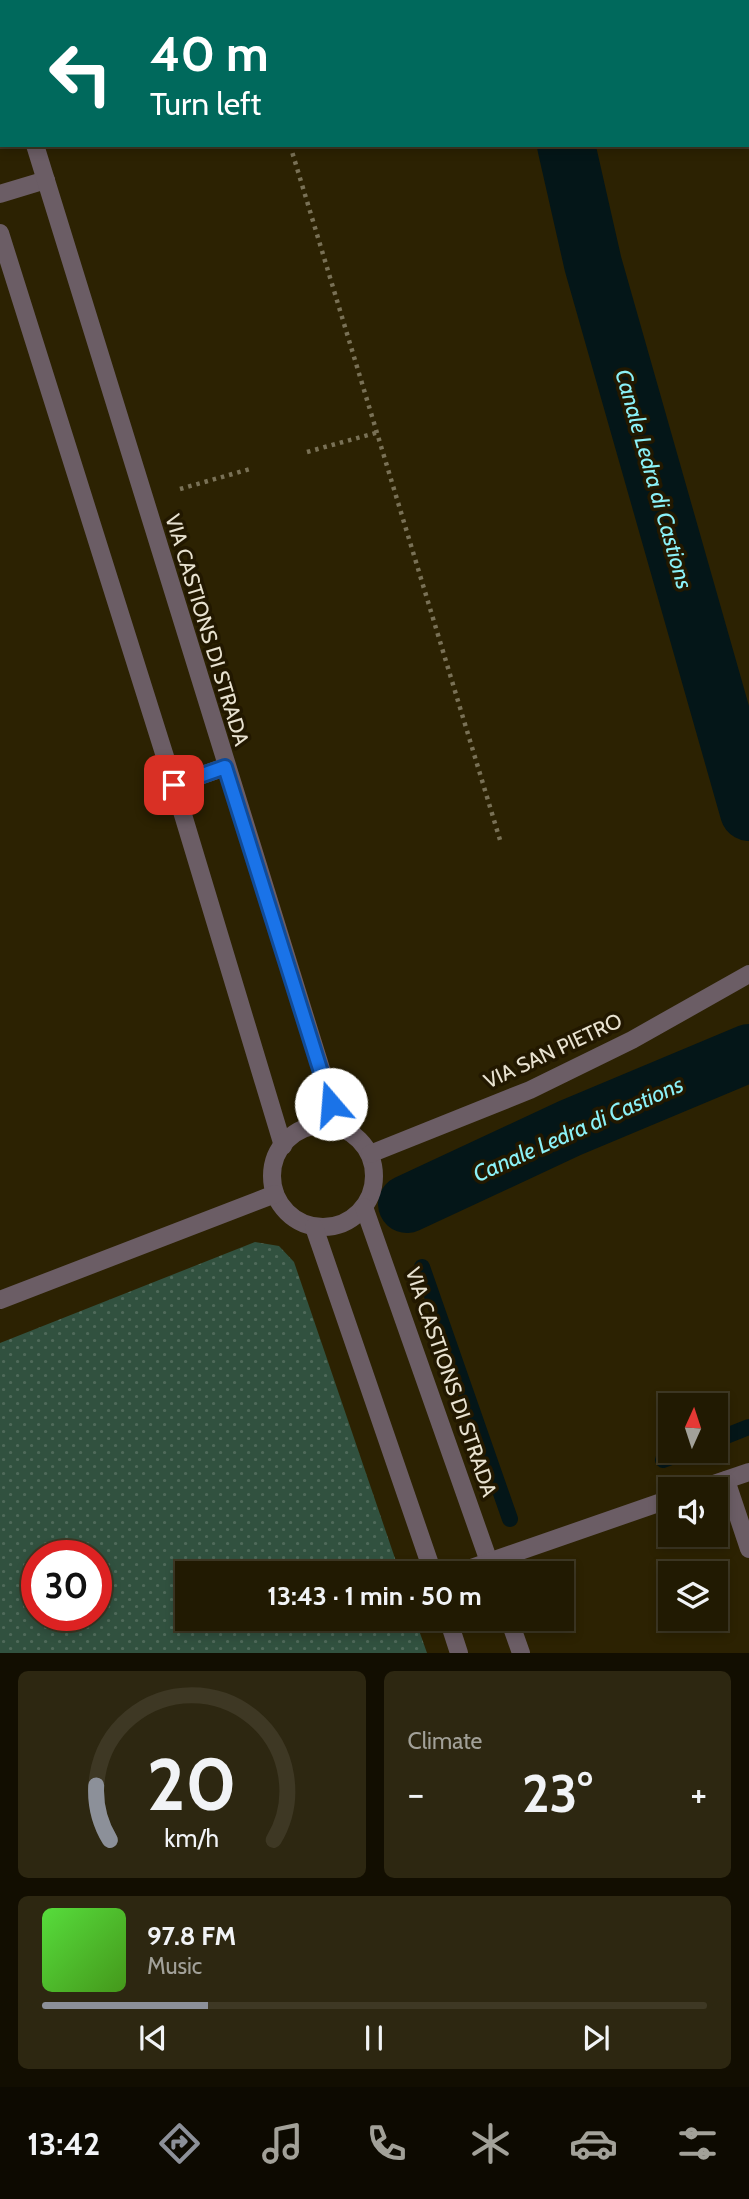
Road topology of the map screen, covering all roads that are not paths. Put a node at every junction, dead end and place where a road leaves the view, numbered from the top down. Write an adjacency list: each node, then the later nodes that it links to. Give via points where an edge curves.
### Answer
1 (36, 147): 2 (street, VIA CASTIONS DI STRADA)
2 (46, 180): 3 (street); 5 (street, VIA CASTIONS DI STRADA)
3 (0, 194)
4 (0, 233): 6 (street)
5 (225, 767): 6 (street); 8 (street, VIA CASTIONS DI STRADA)
6 (174, 785): 9 (street)
7 (749, 974): 10 (street, VIA SAN PIETRO, via 632,1040 530,1090)
8 (339, 1127): 9 (street, via 308,1128); 10 (street, via 357,1138)
9 (282, 1146): 11 (street, via 272,1169)
10 (369, 1154): 12 (street, via 374,1181)
11 (275, 1194): 13 (street, via 290,1215); 14 (street)
12 (364, 1207): 13 (street, via 342,1224); 21 (street, VIA CASTIONS DI STRADA)
13 (314, 1227): 20 (street)
14 (0, 1300)
15 (749, 1472): 16 (street)
16 (728, 1479)
17 (728, 1486): 19 (street)
18 (658, 1504): 22 (street)
19 (749, 1549)
20 (429, 1561)
21 (489, 1561)
22 (507, 1561)
23 (452, 1631): 25 (street)
24 (513, 1631): 26 (street)
25 (460, 1653)
26 (521, 1653)

